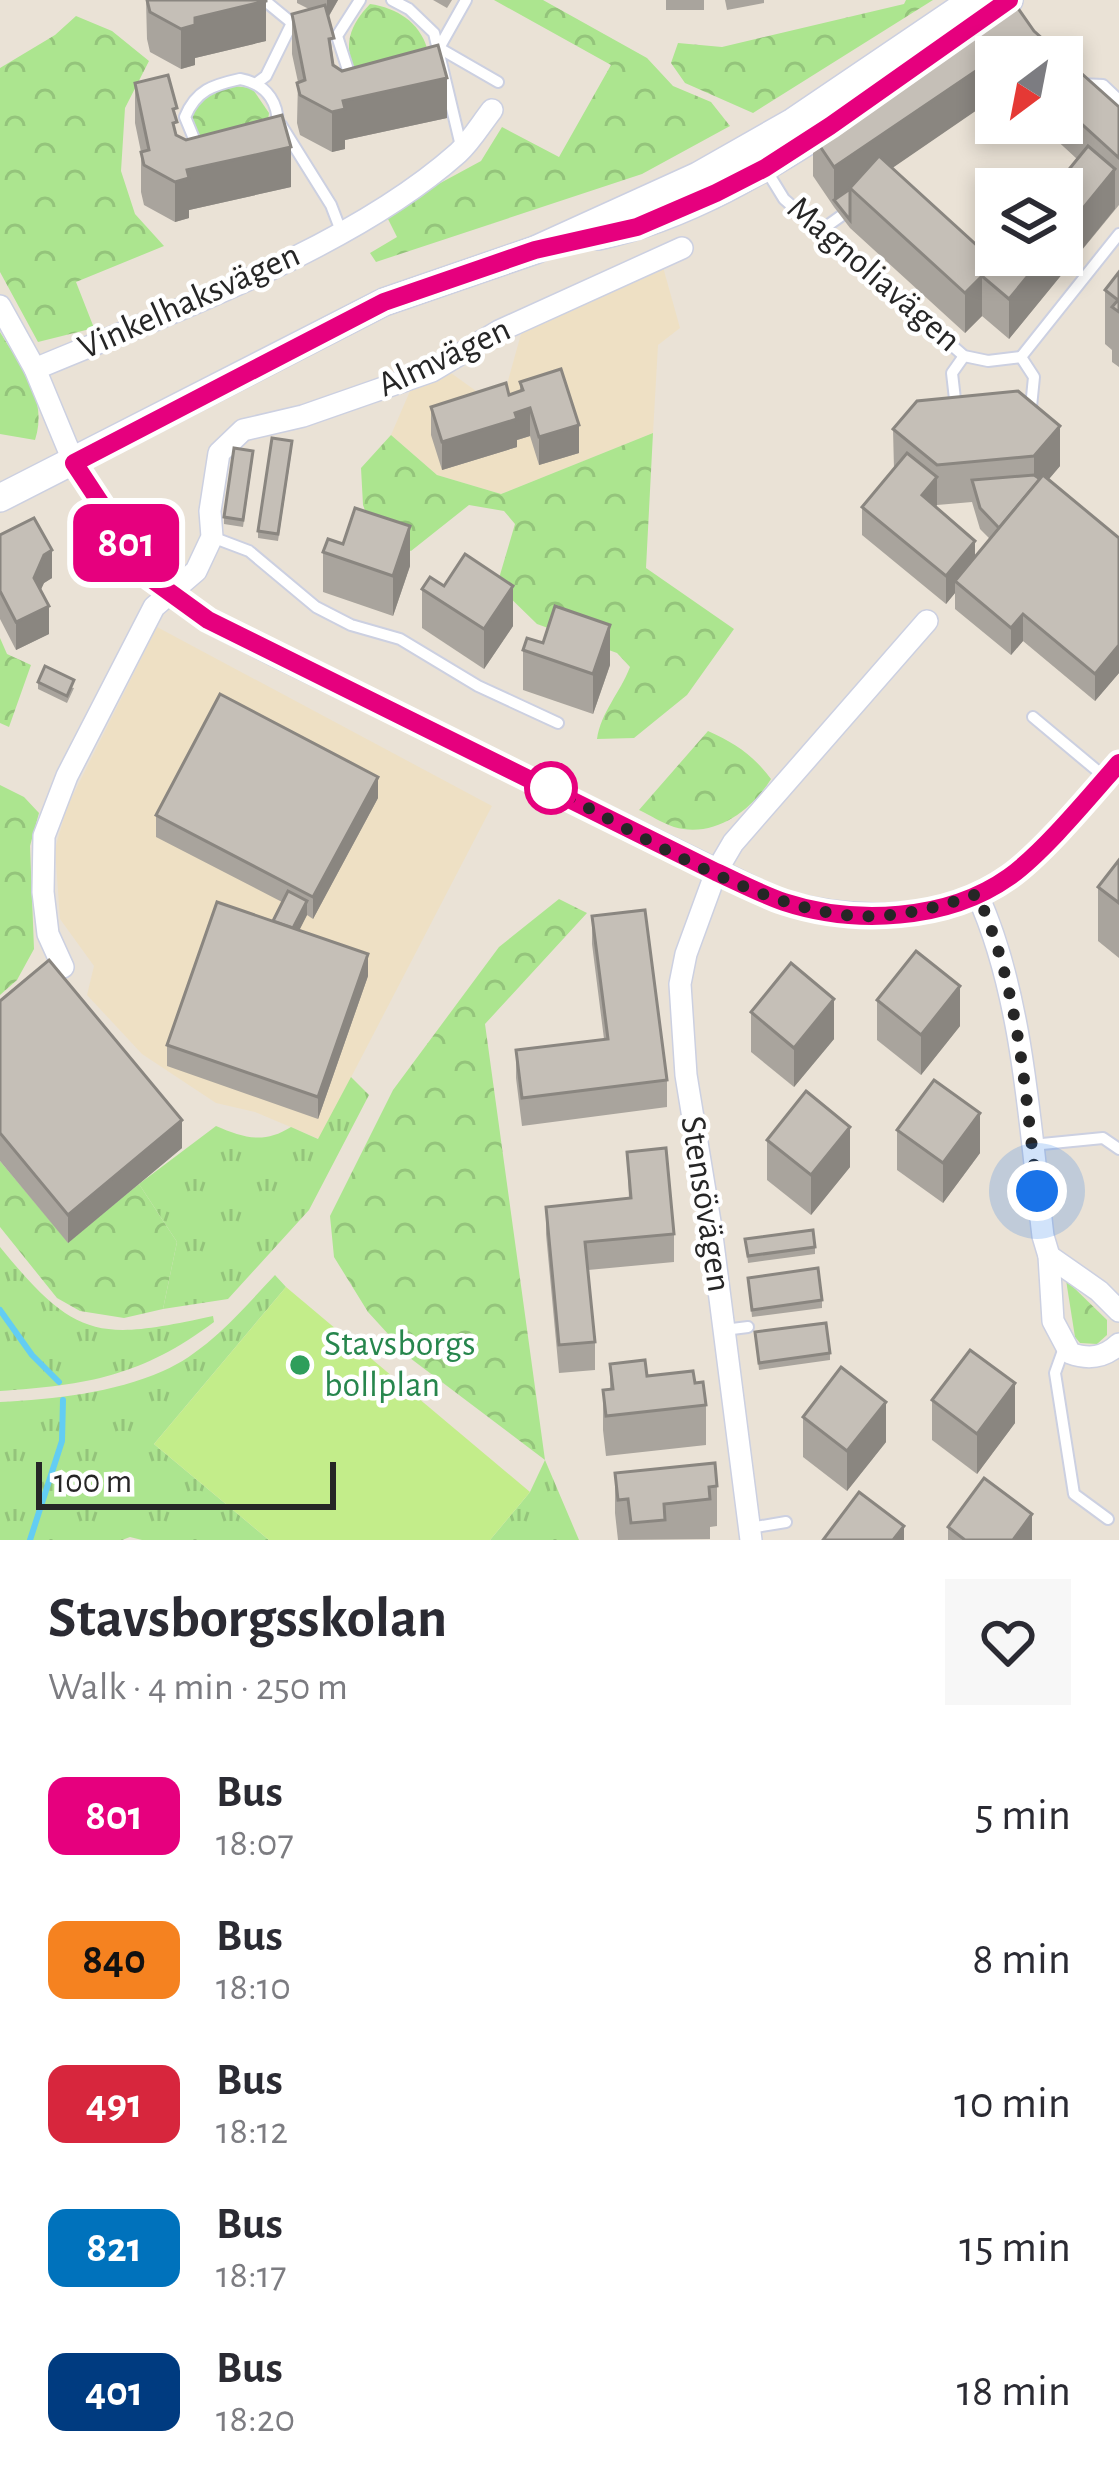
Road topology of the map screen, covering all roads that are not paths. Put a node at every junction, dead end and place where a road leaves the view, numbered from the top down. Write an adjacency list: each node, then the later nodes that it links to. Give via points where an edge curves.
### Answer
1 (264, 0): 7 (lane)
2 (360, 0): 8 (lane)
3 (392, 0): 9 (lane, via 422,20)
4 (466, 0): 9 (lane)
5 (973, 0): 21 (main road)
6 (1009, 0): 21 (main road)
7 (292, 23): 8 (lane); 11 (lane)
8 (337, 36): 14 (lane, via 349,73)
9 (440, 48): 10 (lane); 12 (lane); 20 (lane)
10 (428, 66)
11 (258, 82): 19 (lane, Vinkelhaksvägen); 19 (lane, via 211,86 192,100 184,117 190,135 213,158 238,157 278,133)
12 (498, 82)
13 (1083, 84): 17 (lane, via 1103,85)
14 (375, 86)
15 (1083, 89): 16 (lane)
16 (1092, 97)
17 (1119, 100)
18 (498, 102): 20 (street, Vinkelhaksvägen)
19 (279, 122): 23 (lane, Vinkelhaksvägen)
20 (460, 143): 23 (street, Vinkelhaksvägen, via 386,207)
21 (757, 158): 24 (lane, Magnoliavägen, via 784,199); 33 (main road, via 384,302)
22 (841, 216): 24 (lane)
23 (341, 231): 30 (street, Vinkelhaksvägen)
24 (820, 231): 28 (lane, Magnoliavägen)
25 (1119, 234): 29 (lane)
26 (682, 248): 35 (street, Almvägen, via 499,331 432,371 243,430 218,453)
27 (0, 306): 30 (street)
28 (964, 356): 29 (lane, Magnoliavägen); 31 (lane, via 952,374 954,406)
29 (1021, 357): 32 (lane, via 1034,377 1031,406)
30 (35, 369): 33 (street)
31 (971, 418)
32 (1017, 418)
33 (74, 463): 34 (main road); 36 (street)
34 (0, 498)
35 (212, 538): 36 (street, via 196,571); 39 (lane, via 249,551 316,607 400,639)
36 (167, 592): 41 (street, via 280,658); 43 (street, via 94,720 44,836 48,934)
37 (927, 621): 41 (street, Stensövägen)
38 (1033, 717): 40 (lane)
39 (557, 723)
40 (1113, 770): 42 (street, via 1010,876)
41 (716, 872): 42 (street, via 783,902 862,917 940,908); 49 (street, Stensövägen, via 680,984)
42 (977, 894): 44 (street, via 1021,1057)
43 (63, 967)
44 (1032, 1145): 45 (lane, via 1103,1138); 46 (street)
45 (1119, 1149)
46 (1049, 1256): 47 (street); 50 (street, via 1053,1321)
47 (1119, 1311)
48 (748, 1327): 49 (lane)
49 (724, 1330): 54 (street, Stensövägen)
50 (1065, 1344): 51 (street, via 1087,1359); 52 (lane, via 1055,1373 1074,1494)
51 (1119, 1344)
52 (1108, 1519)
53 (785, 1522): 54 (lane)
54 (750, 1534)

